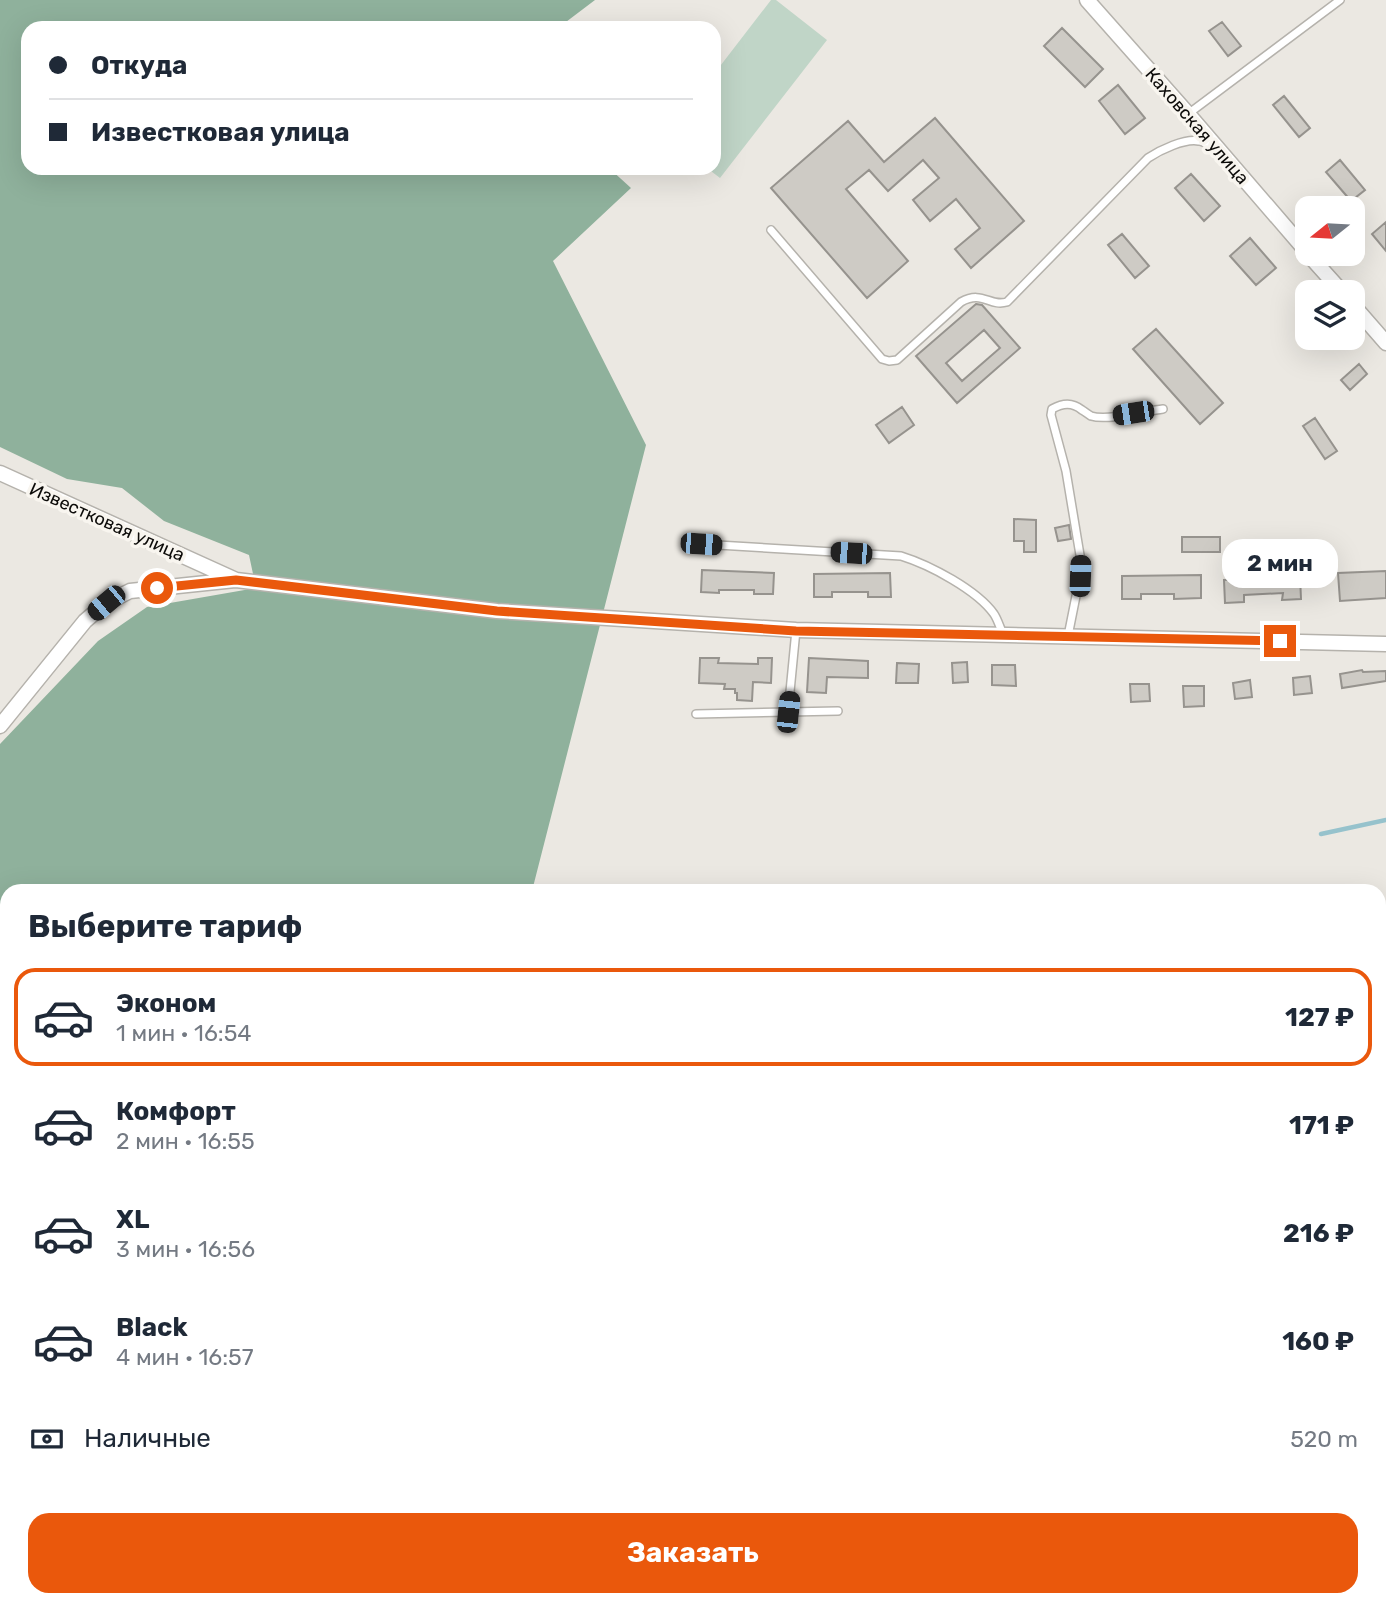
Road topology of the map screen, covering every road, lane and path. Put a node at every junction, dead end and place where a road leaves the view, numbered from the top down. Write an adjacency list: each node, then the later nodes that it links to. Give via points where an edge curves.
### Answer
1 (1087, 0): 3 (street, Каховская улица)
2 (1340, 0): 3 (lane)
3 (1188, 114): 4 (street, Каховская улица)
4 (1217, 149): 5 (lane, via 1198,140 1148,158 1007,302 978,297 961,302 897,360 882,359); 6 (street, Каховская улица)
5 (771, 230)
6 (1295, 238)
7 (1319, 266): 8 (street, Каховская улица)
8 (1332, 280)
9 (1365, 319): 10 (street)
10 (1386, 343)
11 (1163, 409): 17 (lane, via 1109,417 1090,416 1069,404 1052,409 1081,561)
12 (0, 473): 14 (street, Известковая улица)
13 (701, 544): 16 (lane, via 908,558 977,596)
14 (236, 580): 15 (street, Известковая улица, via 497,611); 22 (street, via 130,591 106,603 85,621)
15 (796, 631): 16 (street, Известковая улица); 20 (lane)
16 (1004, 635): 17 (street, Известковая улица)
17 (1068, 636): 18 (street, Известковая улица)
18 (1386, 644)
19 (838, 711): 20 (lane)
20 (788, 712): 21 (lane)
21 (696, 714)
22 (0, 726)

